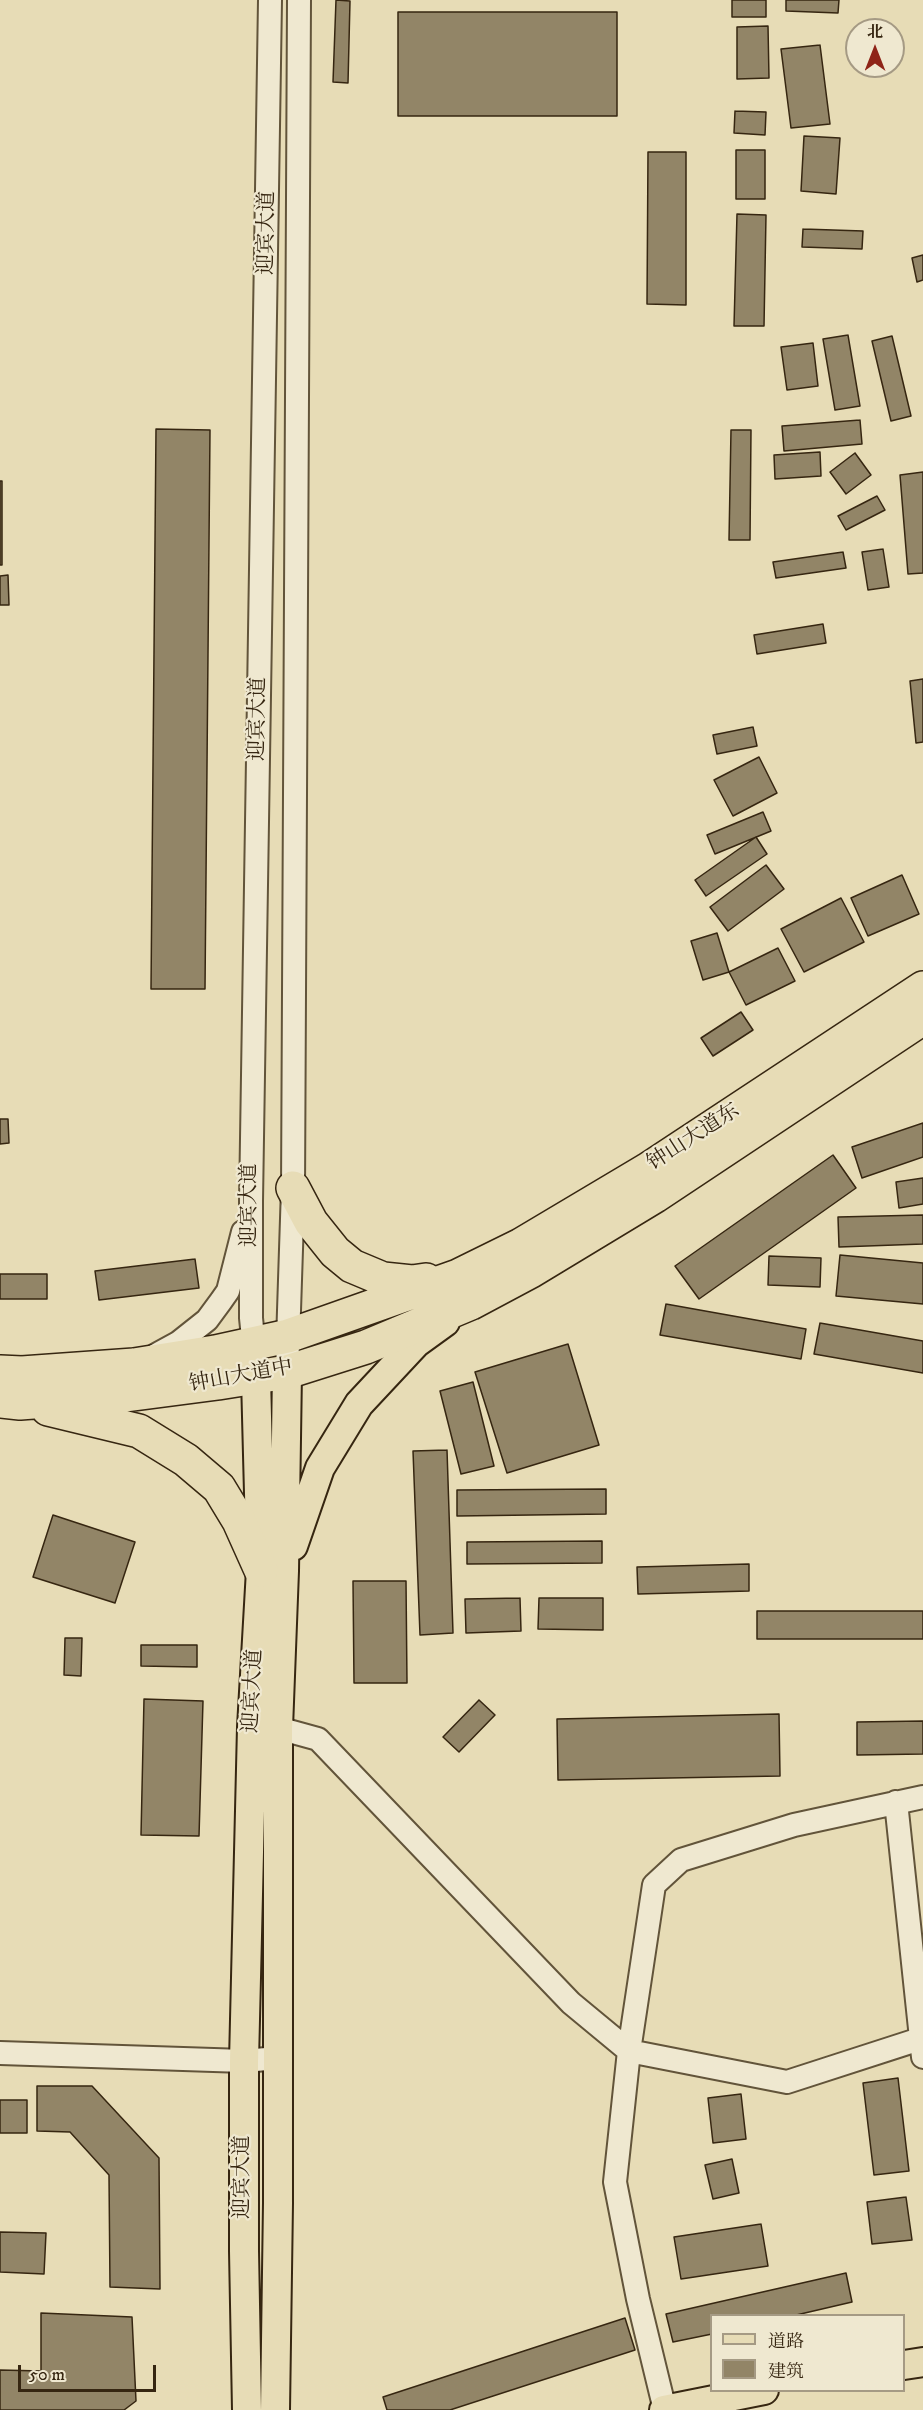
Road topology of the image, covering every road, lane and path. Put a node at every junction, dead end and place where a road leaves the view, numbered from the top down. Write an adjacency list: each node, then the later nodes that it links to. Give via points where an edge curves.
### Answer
1 (270, 0): 6 (street, 迎宾大道)
2 (299, 0): 5 (street, 迎宾大道)
3 (923, 988): 7 (highway, 钟山大道东, via 647,1170 520,1245)
4 (923, 1018): 7 (highway, 钟山大道东, via 655,1196 531,1271)
5 (293, 1188): 7 (highway, via 312,1222 335,1252 352,1266 383,1279); 8 (street, 迎宾大道)
6 (251, 1201): 9 (street, 迎宾大道); 10 (street, via 228,1291 221,1301 207,1320 178,1343)
7 (464, 1290): 8 (highway, 钟山大道中); 12 (highway, 钟山大道中, via 366,1347); 14 (main road, via 359,1404 320,1468)
8 (288, 1336): 9 (highway, 钟山大道中); 12 (street, 迎宾大道)
9 (253, 1342): 10 (highway, 钟山大道中); 12 (street, 迎宾大道)
10 (134, 1365): 11 (highway, 钟山大道中)
11 (0, 1372)
12 (272, 1375): 13 (highway, 钟山大道中, via 126,1395); 14 (main road, 迎宾大道)
13 (10, 1402): 14 (highway, via 139,1431 186,1460 219,1488)
14 (272, 1570): 15 (main road, 迎宾大道)
15 (265, 1728): 19 (street, via 318,1739 571,2003); 21 (main road, 迎宾大道); 22 (main road, 迎宾大道)
16 (923, 1797): 17 (street)
17 (896, 1802): 18 (street); 19 (street, via 794,1825 681,1860 654,1885)
18 (922, 2045): 19 (street, via 787,2082)
19 (628, 2051): 28 (street, via 615,2182)
20 (0, 2052): 22 (street)
21 (278, 2058): 22 (street); 27 (main road, 迎宾大道)
22 (244, 2061): 26 (main road, 迎宾大道)
23 (923, 2361): 24 (main road)
24 (905, 2365)
25 (759, 2392): 28 (main road)
26 (247, 2410)
27 (275, 2410)
28 (665, 2410)

